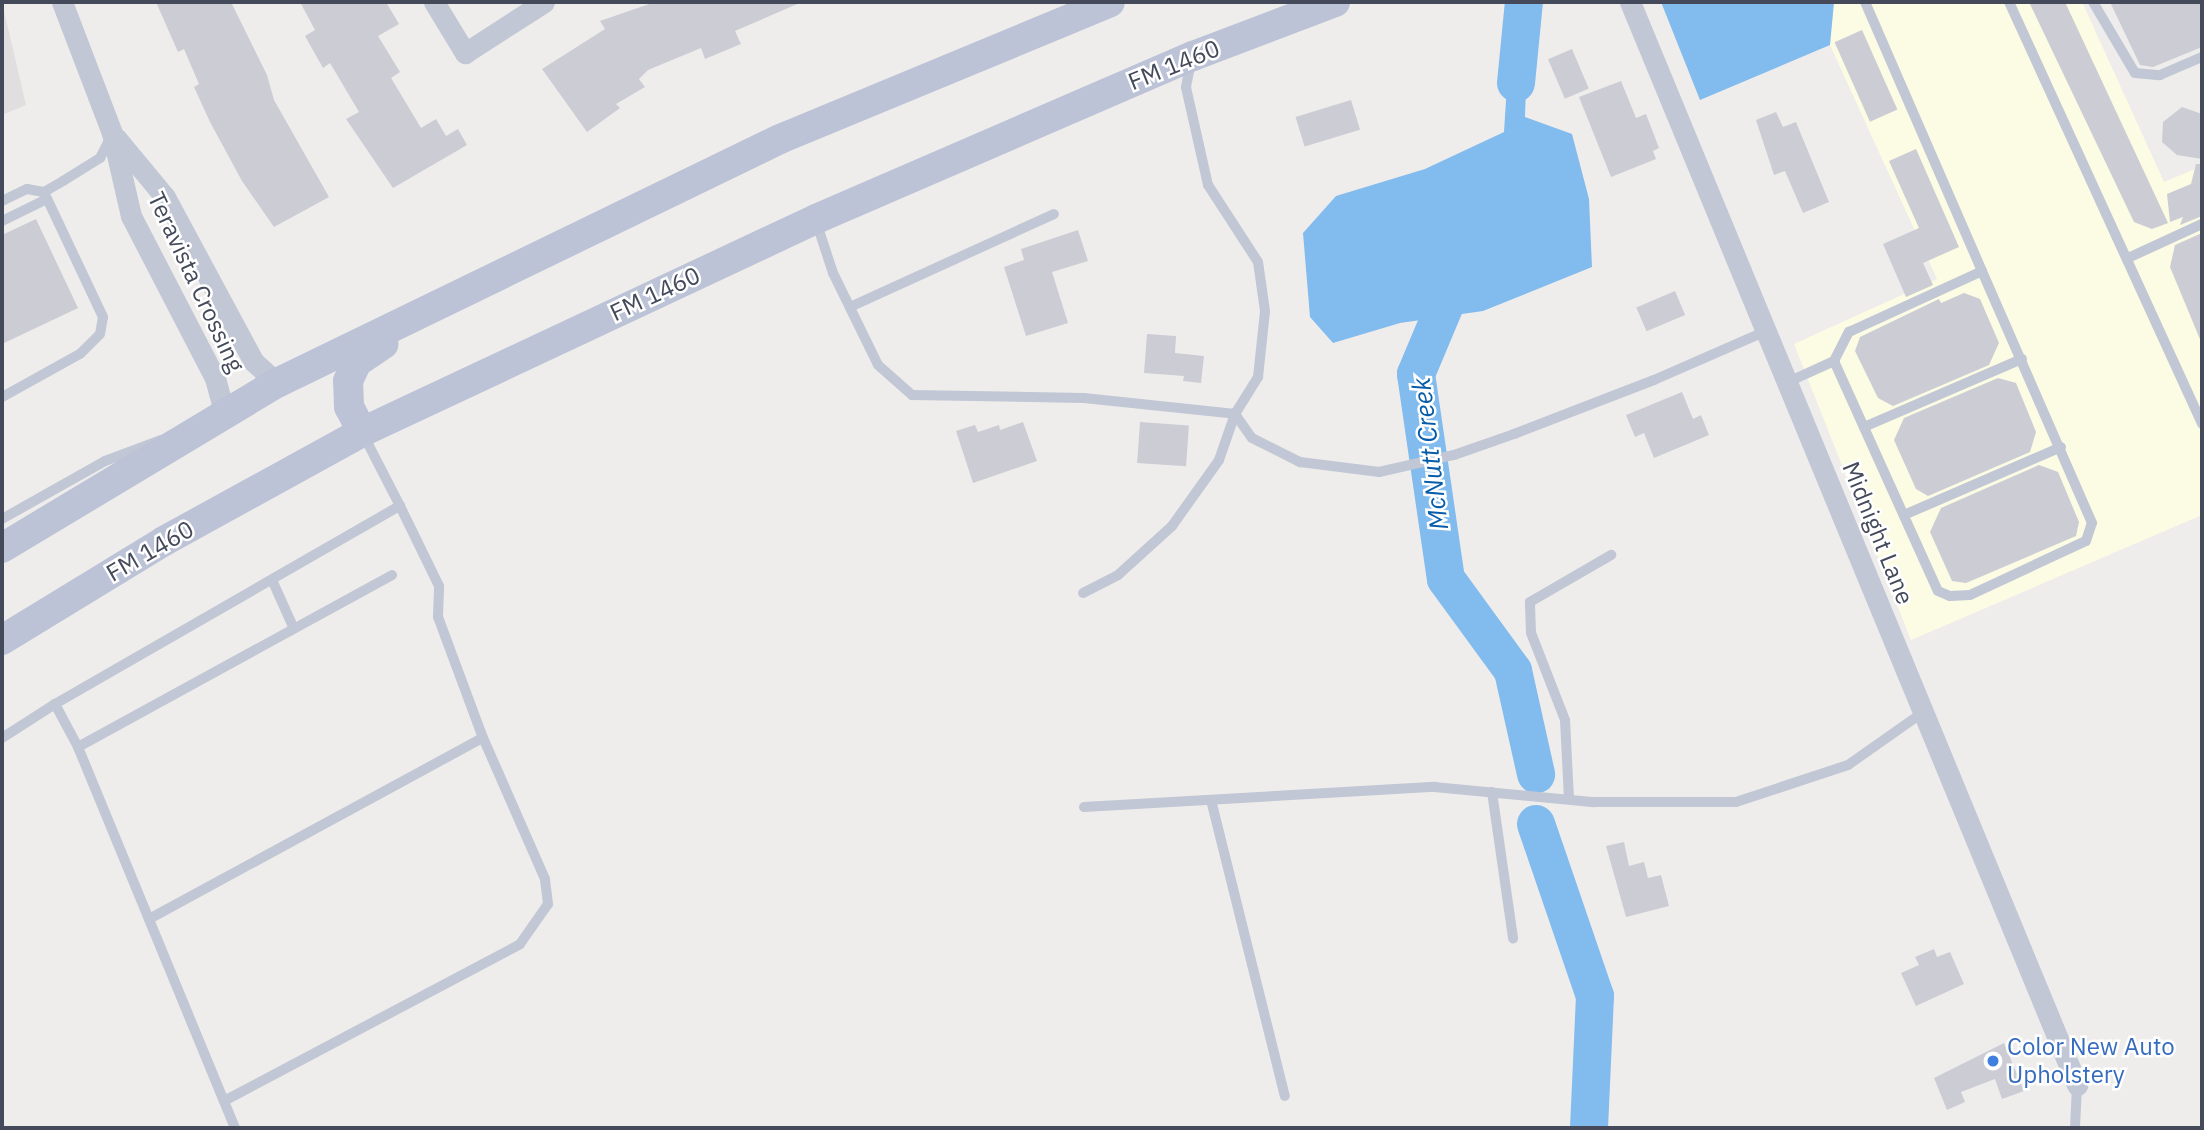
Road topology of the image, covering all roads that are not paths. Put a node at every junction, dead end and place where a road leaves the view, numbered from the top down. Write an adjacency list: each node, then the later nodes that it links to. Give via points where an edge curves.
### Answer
1 (62, 2): 12 (street, Teravista Crossing)
2 (435, 2): 3 (street, via 465,53)
3 (544, 2)
4 (1110, 2): 21 (main road, via 780,139)
5 (1335, 2): 10 (main road, FM 1460 / FM 1460)
6 (1630, 2): 23 (street, Midnight Lane)
7 (1865, 2): 20 (lane)
8 (2009, 2): 19 (lane)
9 (2093, 2): 11 (lane, via 2135,73 2160,75)
10 (1193, 56): 16 (main road, FM 1460 / FM 1460); 30 (lane, via 1186,87 1208,185 1258,262 1265,311 1258,377)
11 (2202, 57)
12 (112, 133): 13 (lane, via 100,158); 26 (street, Teravista Crossing, via 165,197 254,362); 29 (street, Teravista Crossing, via 131,216 215,379)
13 (46, 195): 14 (lane, via 27,189); 17 (lane); 28 (lane, via 103,317 100,334 86,350)
14 (2, 201)
15 (1054, 214): 22 (lane)
16 (816, 219): 22 (lane, via 833,273); 33 (main road, FM 1460 / FM 1460)
17 (2, 221)
18 (2202, 224): 19 (lane)
19 (2128, 258): 31 (lane)
20 (1982, 271): 24 (lane); 25 (lane, via 1849,332)
21 (448, 300): 26 (main road); 33 (main road, via 357,362 348,381 349,407)
22 (850, 307): 30 (lane, via 878,365 912,395 1084,398)
23 (1766, 331): 27 (street, Midnight Lane); 30 (lane, via 1654,380 1454,455 1379,472 1300,462 1252,438)
24 (2022, 359): 32 (lane); 35 (lane)
25 (1834, 361): 27 (lane); 32 (lane)
26 (276, 383): 29 (main road)
27 (1788, 383): 47 (street, Midnight Lane)
28 (2, 397)
29 (225, 412): 34 (main road)
30 (1235, 414): 43 (lane, via 1219,460 1172,526 1118,575)
31 (2202, 424)
32 (1864, 427): 37 (lane)
33 (362, 432): 36 (lane); 45 (main road, FM 1460 / FM 1460, via 164,541)
34 (191, 433): 38 (lane, via 105,461); 39 (main road)
35 (2061, 447): 37 (lane); 37 (lane, via 2092,523 2086,541 1969,595 1938,591)
36 (400, 506): 42 (lane); 49 (lane, via 439,586 438,617)
37 (1904, 515)
38 (2, 519)
39 (2, 548)
40 (1611, 555): 52 (lane, via 1530,601 1531,633 1565,719)
41 (392, 575): 44 (lane)
42 (273, 582): 44 (lane); 46 (lane)
43 (1083, 593)
44 (294, 629): 50 (lane)
45 (2, 640)
46 (55, 704): 48 (lane); 50 (lane)
47 (1922, 713): 52 (lane, via 1848,765 1736,802); 57 (street, Midnight Lane)
48 (2, 738)
49 (483, 738): 55 (lane); 59 (lane, via 545,878 548,904 540,920 520,944)
50 (78, 747): 55 (lane)
51 (1492, 792): 52 (lane); 53 (lane, via 1434,788); 56 (lane)
52 (1569, 799)
53 (1211, 800): 54 (lane); 58 (lane)
54 (1084, 807)
55 (149, 919): 59 (lane)
56 (1513, 938)
57 (2077, 1085): 61 (lane)
58 (1285, 1096)
59 (224, 1101): 60 (lane)
60 (235, 1128)
61 (2075, 1128)

